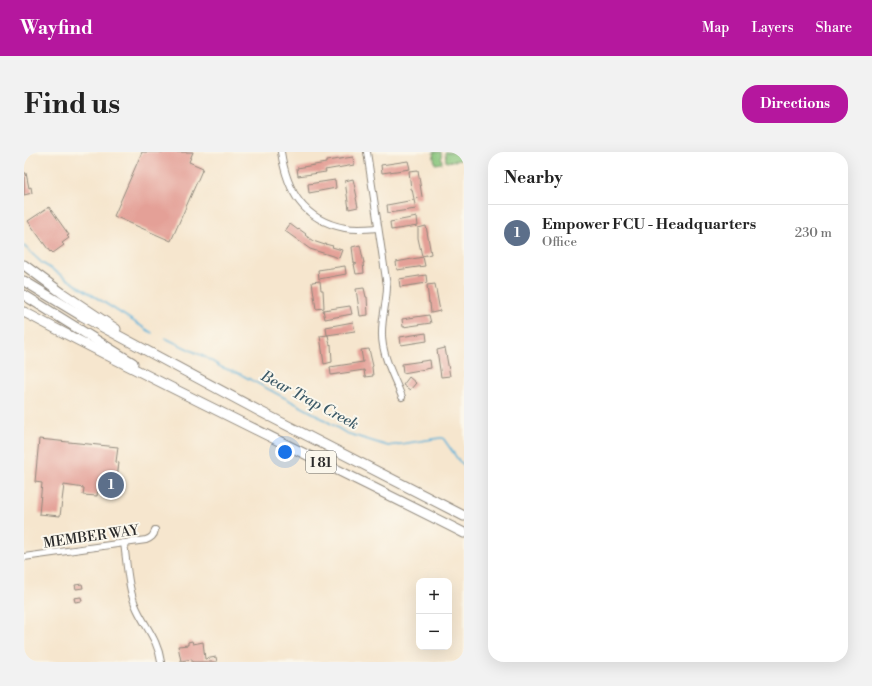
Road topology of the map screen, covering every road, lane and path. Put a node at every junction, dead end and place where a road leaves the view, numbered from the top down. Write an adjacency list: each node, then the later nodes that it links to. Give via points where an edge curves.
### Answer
1 (281, 152): 3 (street, via 288,182 298,201 308,210 334,226)
2 (367, 152): 3 (street)
3 (378, 228): 10 (street, via 387,286 382,340)
4 (24, 265): 8 (highway)
5 (24, 281): 8 (highway, I 81)
6 (24, 294): 9 (highway, I 81)
7 (24, 312): 9 (highway)
8 (157, 356): 11 (highway, I 81)
9 (177, 391): 13 (highway, I 81)
10 (402, 397)
11 (464, 516)
12 (155, 530): 14 (street, MEMBER WAY, via 151,538)
13 (464, 534)
14 (124, 543): 15 (street, MEMBER WAY); 16 (street, via 133,599 157,643)
15 (24, 558)
16 (161, 662)

